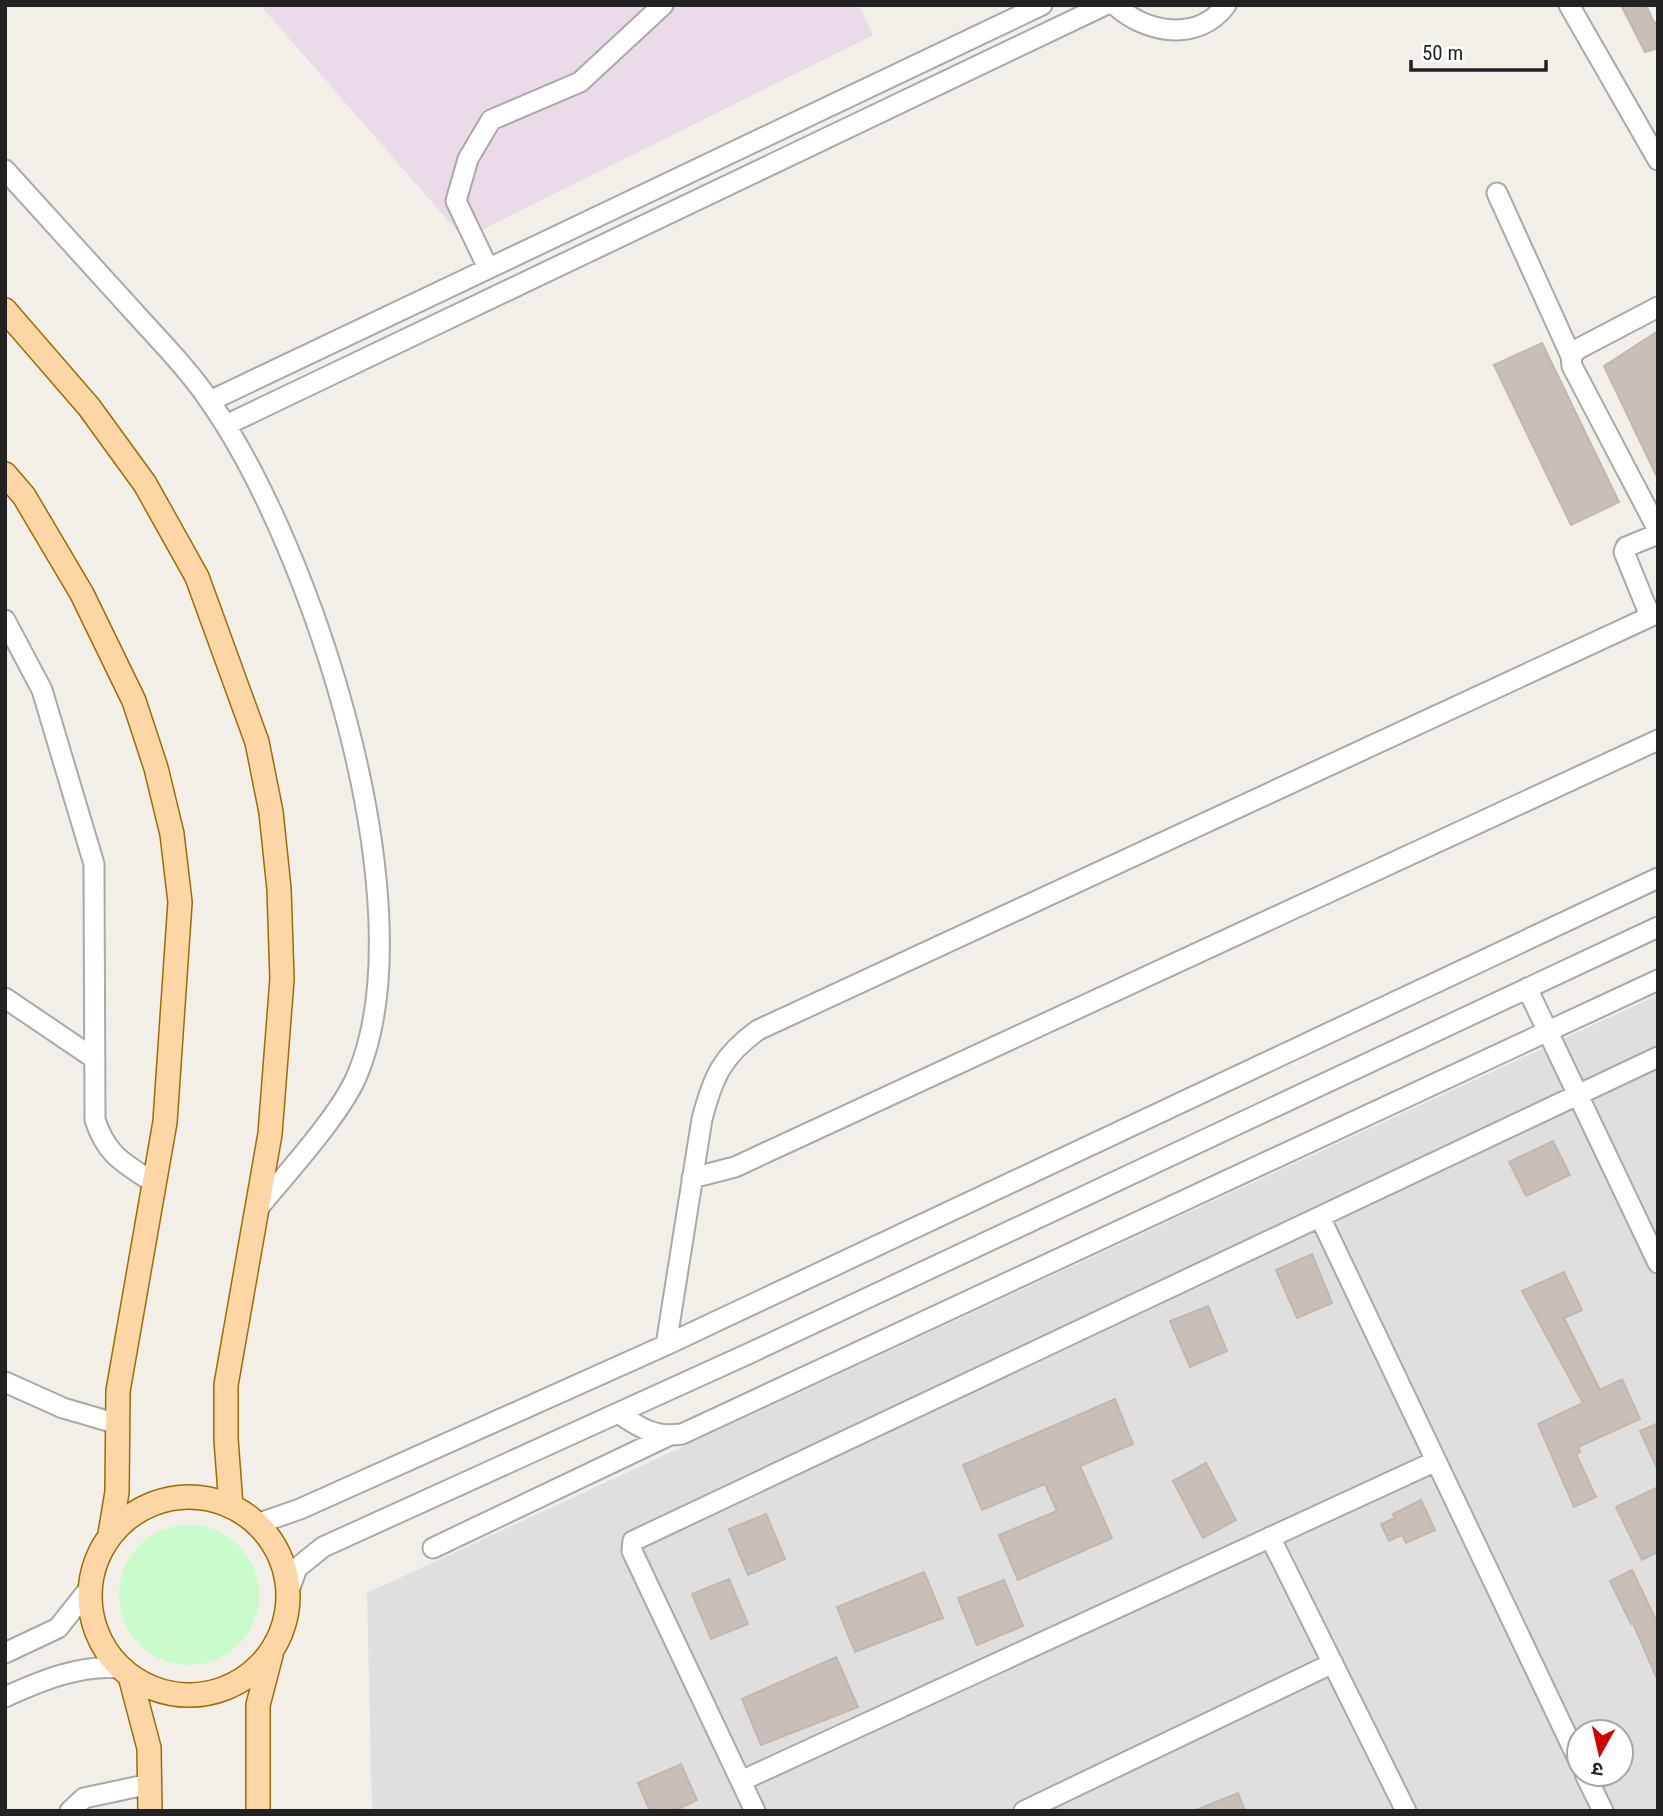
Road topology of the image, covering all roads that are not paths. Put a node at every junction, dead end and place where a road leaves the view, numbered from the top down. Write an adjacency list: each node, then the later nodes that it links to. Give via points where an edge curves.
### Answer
1 (663, 5): 10 (street, via 580,82 502,113 485,126 468,159 456,201)
2 (1042, 5): 10 (street)
3 (1105, 5): 15 (street)
4 (1115, 5): 5 (street, via 1130,19 1153,29 1178,31 1201,24)
5 (1226, 5)
6 (1569, 5): 7 (street)
7 (1658, 160)
8 (5, 170): 14 (street)
9 (1497, 193): 13 (street)
10 (488, 268): 14 (street)
11 (1658, 307): 13 (street)
12 (5, 310): 32 (main road, via 89,407 145,484 197,577 257,742 274,838 282,979 270,1134)
13 (1571, 356): 17 (street, via 1572,366)
14 (210, 401): 15 (street)
15 (226, 425): 32 (street, via 280,532 346,716 369,814 380,941 372,1031 358,1075)
16 (5, 474): 31 (main road, via 24,496 82,594 134,701 172,834 180,902 166,1122)
17 (1658, 532): 18 (street, via 1624,552)
18 (1654, 615): 30 (street, via 758,1030 723,1061 711,1086)
19 (5, 620): 27 (street, via 42,690 94,864)
20 (1658, 740): 30 (street, via 755,1158)
21 (1658, 878): 35 (street)
22 (1658, 927): 24 (street)
23 (1658, 980): 26 (street)
24 (1527, 988): 26 (street); 37 (street)
25 (5, 998): 27 (street)
26 (1548, 1032): 29 (street); 39 (street, via 693,1429)
27 (95, 1059): 31 (street, via 95,1119 102,1141 116,1158)
28 (1657, 1059): 29 (street)
29 (1578, 1095): 33 (street); 34 (street)
30 (692, 1178): 35 (street)
31 (155, 1183): 38 (main road, via 118,1391)
32 (255, 1212): 41 (main road, via 226,1385)
33 (1320, 1217): 40 (street); 54 (street, via 633,1541 632,1551)
34 (1658, 1263)
35 (666, 1345): 42 (street)
36 (5, 1382): 38 (street, via 63,1408)
37 (618, 1413): 39 (street, via 645,1431); 47 (street, via 323,1547 297,1568)
38 (118, 1423): 43 (main road, via 117,1492)
39 (668, 1436): 45 (street)
40 (1436, 1461): 44 (street); 53 (street)
41 (231, 1506): 42 (main road); 43 (main road, via 189,1497 165,1499 125,1519)
42 (257, 1524): 47 (main road, via 284,1567)
43 (110, 1534): 46 (main road, via 94,1562)
44 (1270, 1537): 50 (street); 54 (street)
45 (433, 1548)
46 (89, 1589): 49 (street, via 58,1628); 51 (main road, via 98,1638)
47 (288, 1593): 48 (main road, via 285,1621)
48 (273, 1648): 51 (main road, via 252,1672 220,1690 174,1694 156,1690); 59 (main road, via 258,1705)
49 (5, 1653)
50 (1333, 1663): 61 (street); 62 (street)
51 (125, 1672): 52 (street, via 85,1669); 55 (main road, via 149,1748)
52 (5, 1698)
53 (1565, 1732)
54 (741, 1781): 60 (street)
55 (150, 1784): 57 (street, via 84,1798); 58 (main road)
56 (1592, 1788): 63 (street)
57 (70, 1811)
58 (150, 1811)
59 (258, 1811)
60 (755, 1811)
61 (1024, 1811)
62 (1406, 1811)
63 (1603, 1811)

